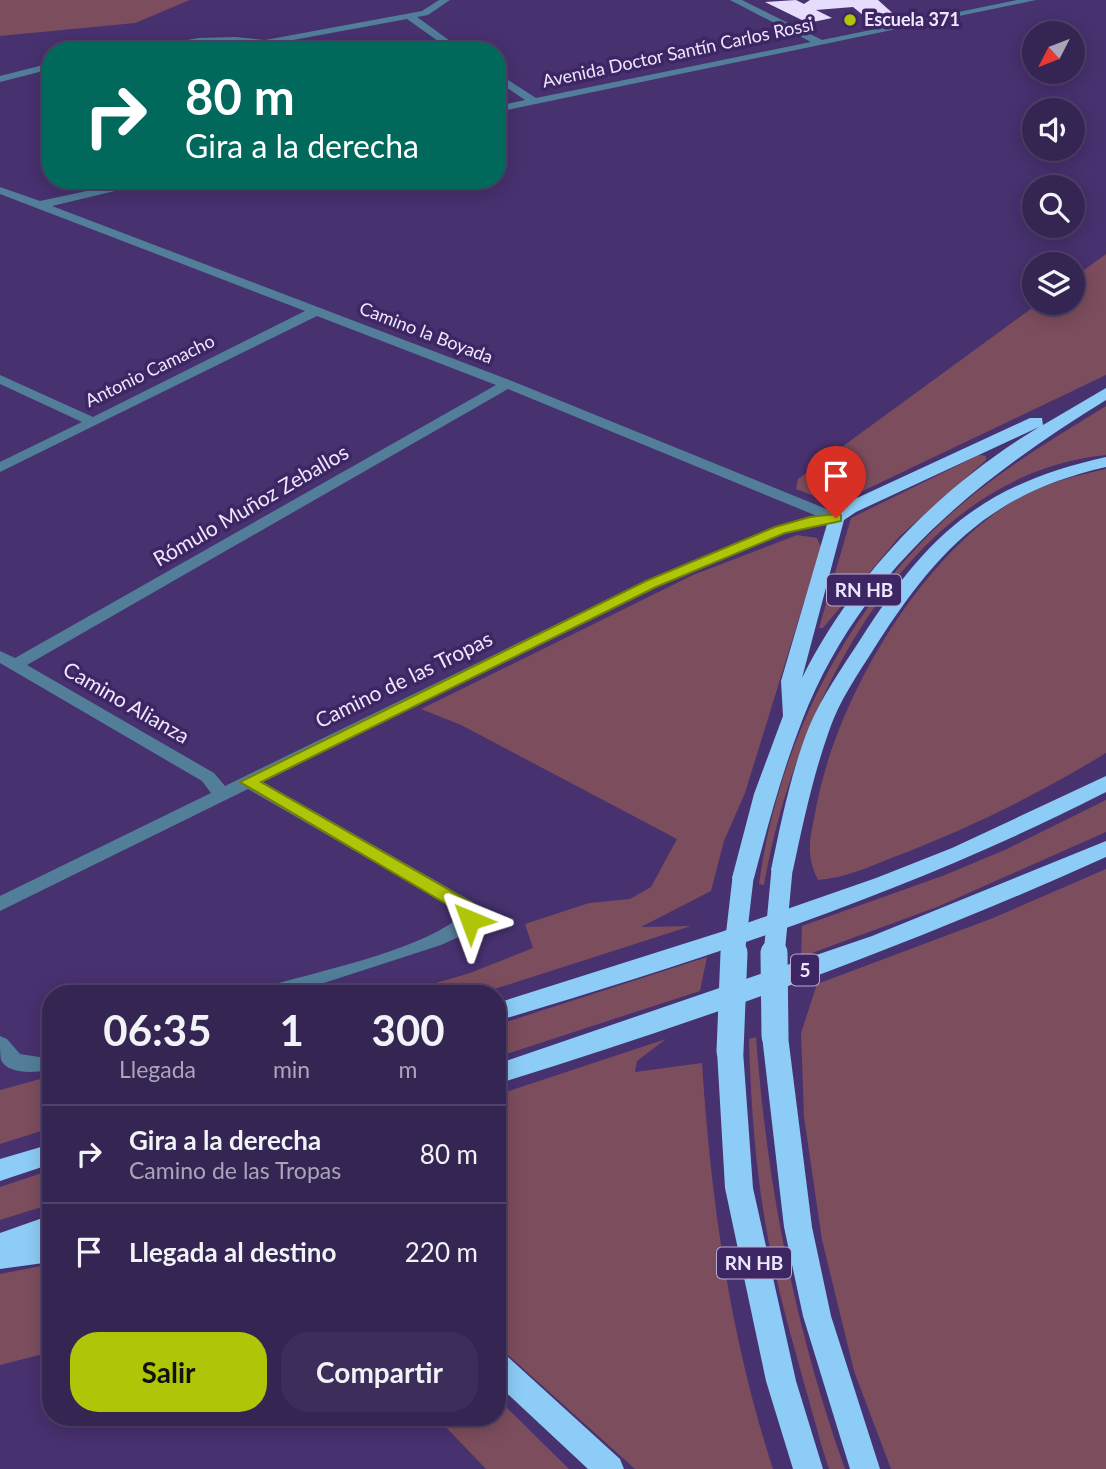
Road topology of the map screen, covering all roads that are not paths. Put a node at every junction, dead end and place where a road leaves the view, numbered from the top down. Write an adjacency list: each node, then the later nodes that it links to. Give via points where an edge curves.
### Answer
1 (445, 0): 4 (street)
2 (735, 0): 10 (street)
3 (1031, 0): 10 (street, Avenida Doctor Santín Carlos Rossi)
4 (408, 16): 6 (street); 9 (street)
5 (199, 39): 6 (street); 7 (street); 8 (street)
6 (269, 41)
7 (183, 42)
8 (201, 42)
9 (444, 42)
10 (819, 42): 14 (street, Avenida Doctor Santín Carlos Rossi)
11 (42, 68): 12 (street)
12 (0, 79)
13 (506, 82): 14 (street)
14 (533, 101): 15 (street, Avenida Doctor Santín Carlos Rossi)
15 (506, 106)
16 (114, 189): 18 (street)
17 (0, 190): 18 (street, Camino la Boyada)
18 (40, 205): 19 (street, Camino la Boyada)
19 (318, 310): 21 (street, Camino la Boyada); 24 (street, Antonio Camacho)
20 (0, 379): 24 (street)
21 (507, 384): 27 (street, Camino la Boyada); 28 (street, Rómulo Muñoz Zeballos)
22 (1106, 393): 23 (highway, RN HB)
23 (1074, 411): 27 (highway, via 1041,420); 29 (highway, RN HB, via 989,467 910,537 872,578 832,636)
24 (91, 421): 26 (street, Antonio Camacho)
25 (1106, 463): 49 (highway, bridge, via 1040,480 985,508 937,547 912,576 819,729 782,870 774,949 775,1036 798,1227 817,1317)
26 (0, 468)
27 (836, 518): 29 (highway, via 791,681); 30 (street, Camino de las Tropas, via 780,530 651,584)
28 (8, 661): 32 (street, Camino Alianza, via 208,776)
29 (792, 715): 48 (highway, RN HB, bridge, via 757,813 743,878 733,959 730,1051 739,1188 781,1381)
30 (248, 782): 32 (street, Camino de las Tropas); 35 (street, via 466,907 470,920 432,942)
31 (1106, 783): 36 (highway, via 944,859)
32 (223, 795): 34 (street, Camino de las Tropas)
33 (1106, 848): 39 (highway, 5, via 981,904 849,955)
34 (0, 904)
35 (294, 985)
36 (506, 1009)
37 (0, 1044): 38 (street, via 14,1061)
38 (42, 1064)
39 (506, 1071)
40 (42, 1157): 41 (highway)
41 (0, 1170)
42 (42, 1229): 43 (highway)
43 (0, 1245)
44 (42, 1252): 45 (highway)
45 (0, 1258)
46 (506, 1373): 47 (highway)
47 (610, 1469)
48 (808, 1469)
49 (865, 1469)

